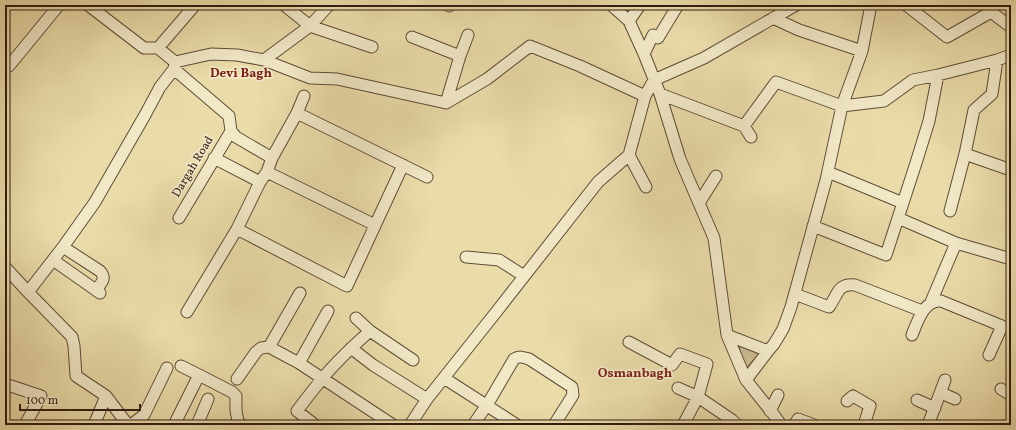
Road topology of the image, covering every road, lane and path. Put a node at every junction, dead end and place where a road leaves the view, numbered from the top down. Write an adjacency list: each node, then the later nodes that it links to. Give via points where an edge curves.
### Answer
1 (59, 5): 27 (street)
2 (195, 5): 19 (street)
3 (329, 5): 14 (street)
4 (611, 5): 13 (street)
5 (640, 5): 13 (street)
6 (678, 5): 21 (street, via 658,38 653,35)
7 (796, 5): 12 (street)
8 (871, 5): 20 (street)
9 (906, 5): 15 (street, via 946,37 991,12)
10 (93, 6): 19 (street, via 144,48)
11 (288, 6): 14 (street)
12 (773, 18): 20 (street, via 799,30); 29 (street, via 704,58)
13 (629, 21): 21 (street)
14 (310, 26): 18 (street); 24 (street)
15 (1011, 27)
16 (468, 36): 23 (street)
17 (412, 37): 23 (street)
18 (372, 47)
19 (158, 48): 26 (street, Dargah Road)
20 (862, 51): 34 (street)
21 (644, 54): 29 (street)
22 (1011, 55): 25 (street)
23 (460, 56): 33 (street)
24 (264, 60): 26 (street, via 211,54); 33 (street, via 310,78 337,79)
25 (997, 60): 28 (street); 39 (street, via 992,94 974,110)
26 (174, 65): 37 (street, Dargah Road, via 229,116); 60 (street, via 94,202)
27 (9, 66)
28 (938, 75): 34 (street, via 913,80 884,101); 51 (street, via 929,121)
29 (654, 80): 30 (street); 32 (street)
30 (660, 94): 36 (street); 52 (street, via 680,159)
31 (304, 96): 35 (street)
32 (645, 96): 33 (street, via 530,46 487,79); 40 (street)
33 (446, 103)
34 (842, 106): 36 (street, via 776,82); 46 (street)
35 (297, 113): 42 (street); 43 (street)
36 (744, 126): 38 (street)
37 (231, 131): 41 (street, Dargah Road); 42 (street, Dargah Road, via 236,137)
38 (751, 137)
39 (965, 154): 44 (street); 53 (street)
40 (629, 155): 50 (street); 65 (street, via 598,182)
41 (214, 158): 49 (street); 54 (street, Dargah Road)
42 (272, 158): 45 (street)
43 (403, 165): 48 (street); 56 (street)
44 (1011, 170)
45 (267, 172): 49 (street); 56 (street)
46 (828, 172): 51 (street); 57 (street)
47 (716, 176): 52 (street)
48 (427, 177)
49 (260, 182): 58 (street)
50 (646, 187)
51 (903, 203): 55 (street)
52 (699, 204): 76 (street, via 714,238)
53 (950, 211)
54 (178, 218)
55 (898, 218): 57 (street, via 886,254); 59 (street)
56 (375, 225): 58 (street, via 347,286)
57 (813, 226): 68 (street)
58 (237, 229): 72 (street)
59 (956, 243): 62 (street); 69 (street)
60 (63, 247): 63 (street); 63 (street, via 100,271 104,278 98,291)
61 (466, 257): 65 (street, via 499,260)
62 (1011, 259)
63 (54, 260): 66 (street)
64 (5, 267): 66 (street)
65 (524, 276): 88 (street)
66 (28, 292): 99 (street, via 72,337 76,376)
67 (300, 293): 79 (street)
68 (795, 294): 71 (street, via 828,307 841,288 845,285 855,285); 81 (street, via 783,329)
69 (931, 302): 71 (street); 74 (street, via 941,301)
70 (328, 311): 84 (street)
71 (922, 311): 77 (street)
72 (187, 312)
73 (356, 318): 75 (street)
74 (1007, 324): 82 (street)
75 (370, 331): 80 (street); 83 (street)
76 (727, 335): 81 (street); 91 (street)
77 (912, 335)
78 (629, 342): 100 (street, via 672,365 680,354 707,364)
79 (269, 347): 84 (street); 89 (street, via 256,352)
80 (351, 348): 90 (street); 102 (street)
81 (768, 351): 91 (street)
82 (989, 355)
83 (414, 360)
84 (299, 363): 90 (street)
85 (181, 366): 87 (street)
86 (167, 368): 111 (street, via 144,415)
87 (199, 375): 112 (street); 114 (street, via 236,396 235,410)
88 (444, 378): 102 (street); 106 (street)
89 (237, 379)
90 (322, 379): 115 (street, via 297,411); 116 (street)
91 (746, 380): 108 (street)
92 (946, 380): 96 (street)
93 (5, 384): 109 (street, via 41,396)
94 (678, 388): 100 (street)
95 (1001, 389): 98 (street)
96 (941, 393): 103 (street); 107 (street)
97 (778, 395): 108 (street)
98 (1011, 395)
99 (106, 396): 110 (street); 111 (street)
100 (698, 396): 121 (street); 122 (street)
101 (208, 399): 113 (street)
102 (427, 399): 117 (street)
103 (955, 399)
104 (917, 400): 107 (street)
105 (847, 402): 126 (street, via 853,396 870,406)
106 (487, 405): 118 (street); 119 (street); 120 (street, via 514,359 529,359 572,387 573,395)
107 (935, 408): 127 (street)
108 (770, 411): 123 (street)
109 (25, 425)
110 (94, 425)
111 (130, 425)
112 (174, 425)
113 (197, 425)
114 (240, 425)
115 (315, 425)
116 (392, 425)
117 (410, 425)
118 (473, 425)
119 (517, 425)
120 (554, 425)
121 (683, 425)
122 (737, 425)
123 (781, 425)
124 (794, 425): 125 (street, via 798,418)
125 (814, 425)
126 (864, 425)
127 (928, 425)

